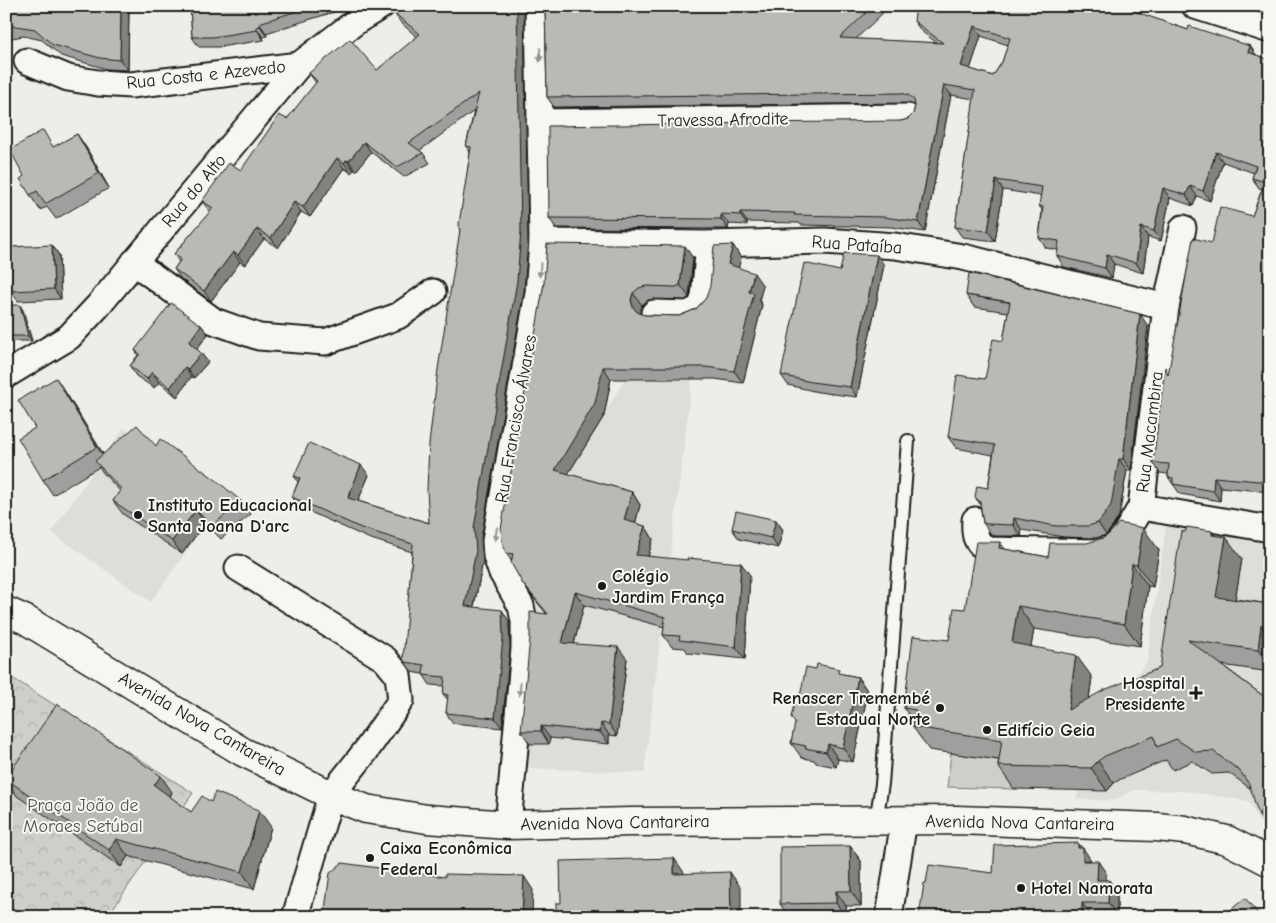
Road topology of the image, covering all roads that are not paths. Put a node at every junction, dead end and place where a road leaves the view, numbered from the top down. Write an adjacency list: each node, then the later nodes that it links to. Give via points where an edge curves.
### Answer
1 (381, 6): 7 (street, Rua do Alto)
2 (538, 6): 9 (street, Rua Francisco Álvares, one-way to 9)
3 (1195, 6): 4 (street)
4 (1227, 11): 5 (street)
5 (1270, 30)
6 (27, 61): 7 (street, Rua Costa e Azevedo, via 68,78 131,85)
7 (299, 65): 13 (street, Rua do Alto)
8 (908, 117): 9 (street, Travessa Afrodite)
9 (539, 122): 11 (street, Rua Francisco Álvares)
10 (1182, 228): 15 (street, Rua Macambira)
11 (542, 242): 12 (street, Rua Pataíba); 27 (street, Rua Francisco Álvares, one-way to 27, via 538,293 495,540 501,572 521,606 524,621)
12 (709, 244): 15 (street, Rua Pataíba, via 825,241 895,246 963,257); 16 (street, via 701,306 688,314)
13 (134, 262): 14 (street, via 214,321 259,337 325,342 398,316); 17 (street, Rua do Alto, via 69,336)
14 (433, 292)
15 (1166, 307): 19 (street, Rua Macambira)
16 (654, 313)
17 (6, 375)
18 (908, 441): 26 (lane, via 882,784)
19 (1141, 507): 20 (street, via 1114,547 1098,552 990,550 981,547 977,540); 21 (street, Rua Macambira)
20 (975, 520)
21 (1270, 529)
22 (238, 568): 24 (street, via 385,659 398,675 401,700)
23 (6, 611): 24 (main road, Avenida Nova Cantareira, via 243,752)
24 (331, 795): 27 (main road, Avenida Nova Cantareira, via 366,809 427,819); 29 (street)
25 (904, 820): 26 (main road, Avenida Nova Cantareira); 28 (main road, Avenida Nova Cantareira, via 1185,830 1227,840); 30 (street)
26 (876, 821): 27 (main road, Avenida Nova Cantareira)
27 (508, 825)
28 (1270, 862)
29 (295, 917)
30 (889, 917)

